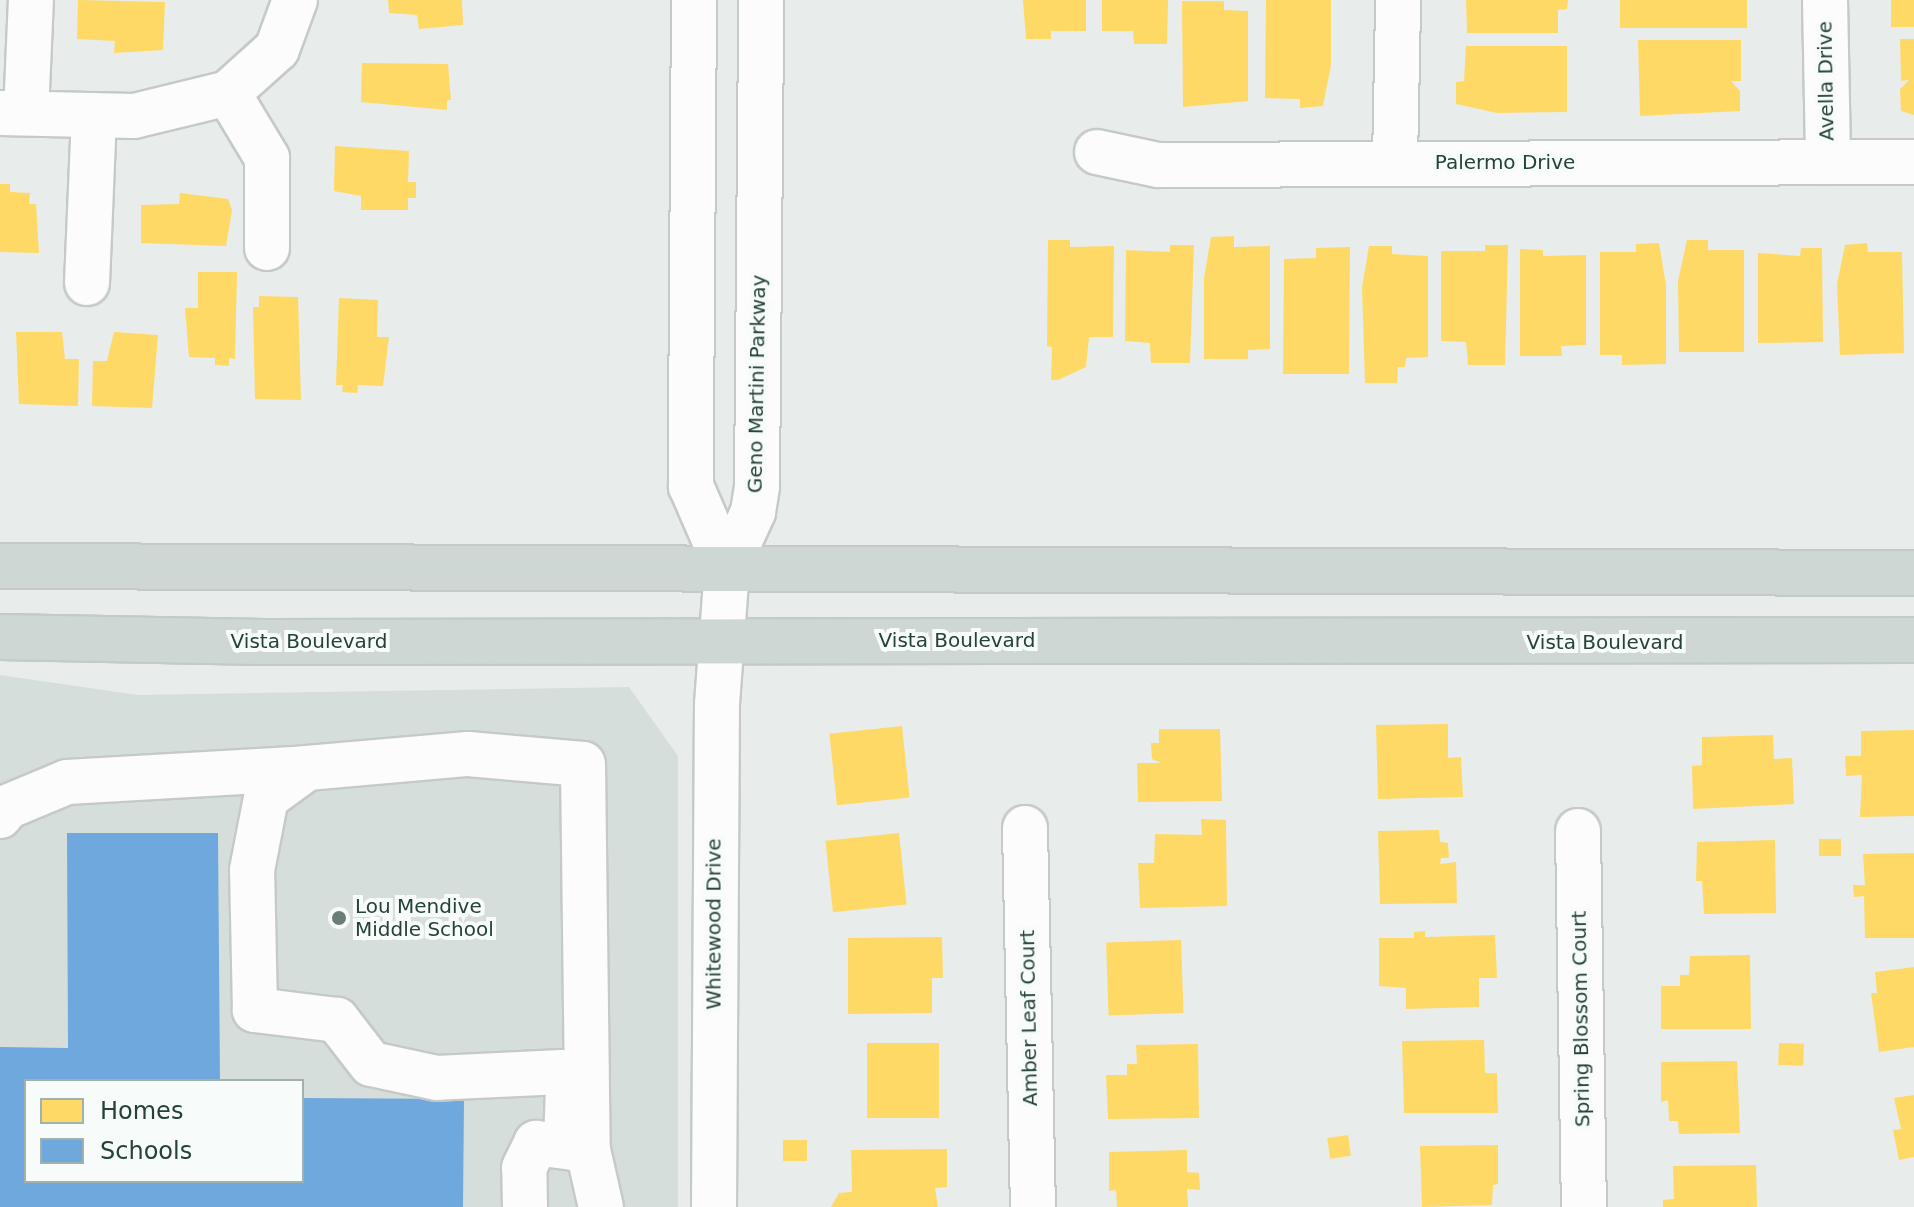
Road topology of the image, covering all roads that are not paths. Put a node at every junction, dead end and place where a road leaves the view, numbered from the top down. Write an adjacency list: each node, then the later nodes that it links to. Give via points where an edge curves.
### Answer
1 (31, 0): 8 (street)
2 (295, 0): 7 (street, via 277,49)
3 (694, 0): 17 (street, via 691,486)
4 (761, 0): 17 (street, Geno Martini Parkway, via 757,486 753,512)
5 (1398, 0): 11 (street)
6 (1825, 0): 12 (street, Avella Drive)
7 (228, 93): 9 (street, via 134,116); 14 (street, via 267,158)
8 (13, 113): 9 (street)
9 (94, 115): 15 (street)
10 (1097, 152): 11 (street, Palermo Drive, via 1158,165)
11 (1395, 162): 12 (street, Palermo Drive)
12 (1828, 162): 13 (street, Palermo Drive)
13 (1914, 162)
14 (267, 248)
15 (87, 283)
16 (0, 566): 17 (main road)
17 (727, 569): 18 (main road); 21 (street, Whitewood Drive)
18 (1914, 573)
19 (0, 637): 21 (main road, Vista Boulevard)
20 (1914, 640): 21 (main road, Vista Boulevard)
21 (724, 641): 29 (street, Whitewood Drive, via 717,704 712,920)
22 (307, 768): 23 (street, via 67,782 7,807); 26 (street, via 468,754 583,764); 26 (street, via 266,798 252,870 255,1010 337,1020 371,1064 437,1078 562,1072)
23 (0, 816)
24 (1025, 828): 30 (street, Amber Leaf Court)
25 (1578, 831): 31 (street, Spring Blossom Court)
26 (577, 1147): 27 (street, via 536,1143 524,1168); 28 (street)
27 (525, 1207)
28 (601, 1207)
29 (714, 1207)
30 (1033, 1207)
31 (1584, 1207)

